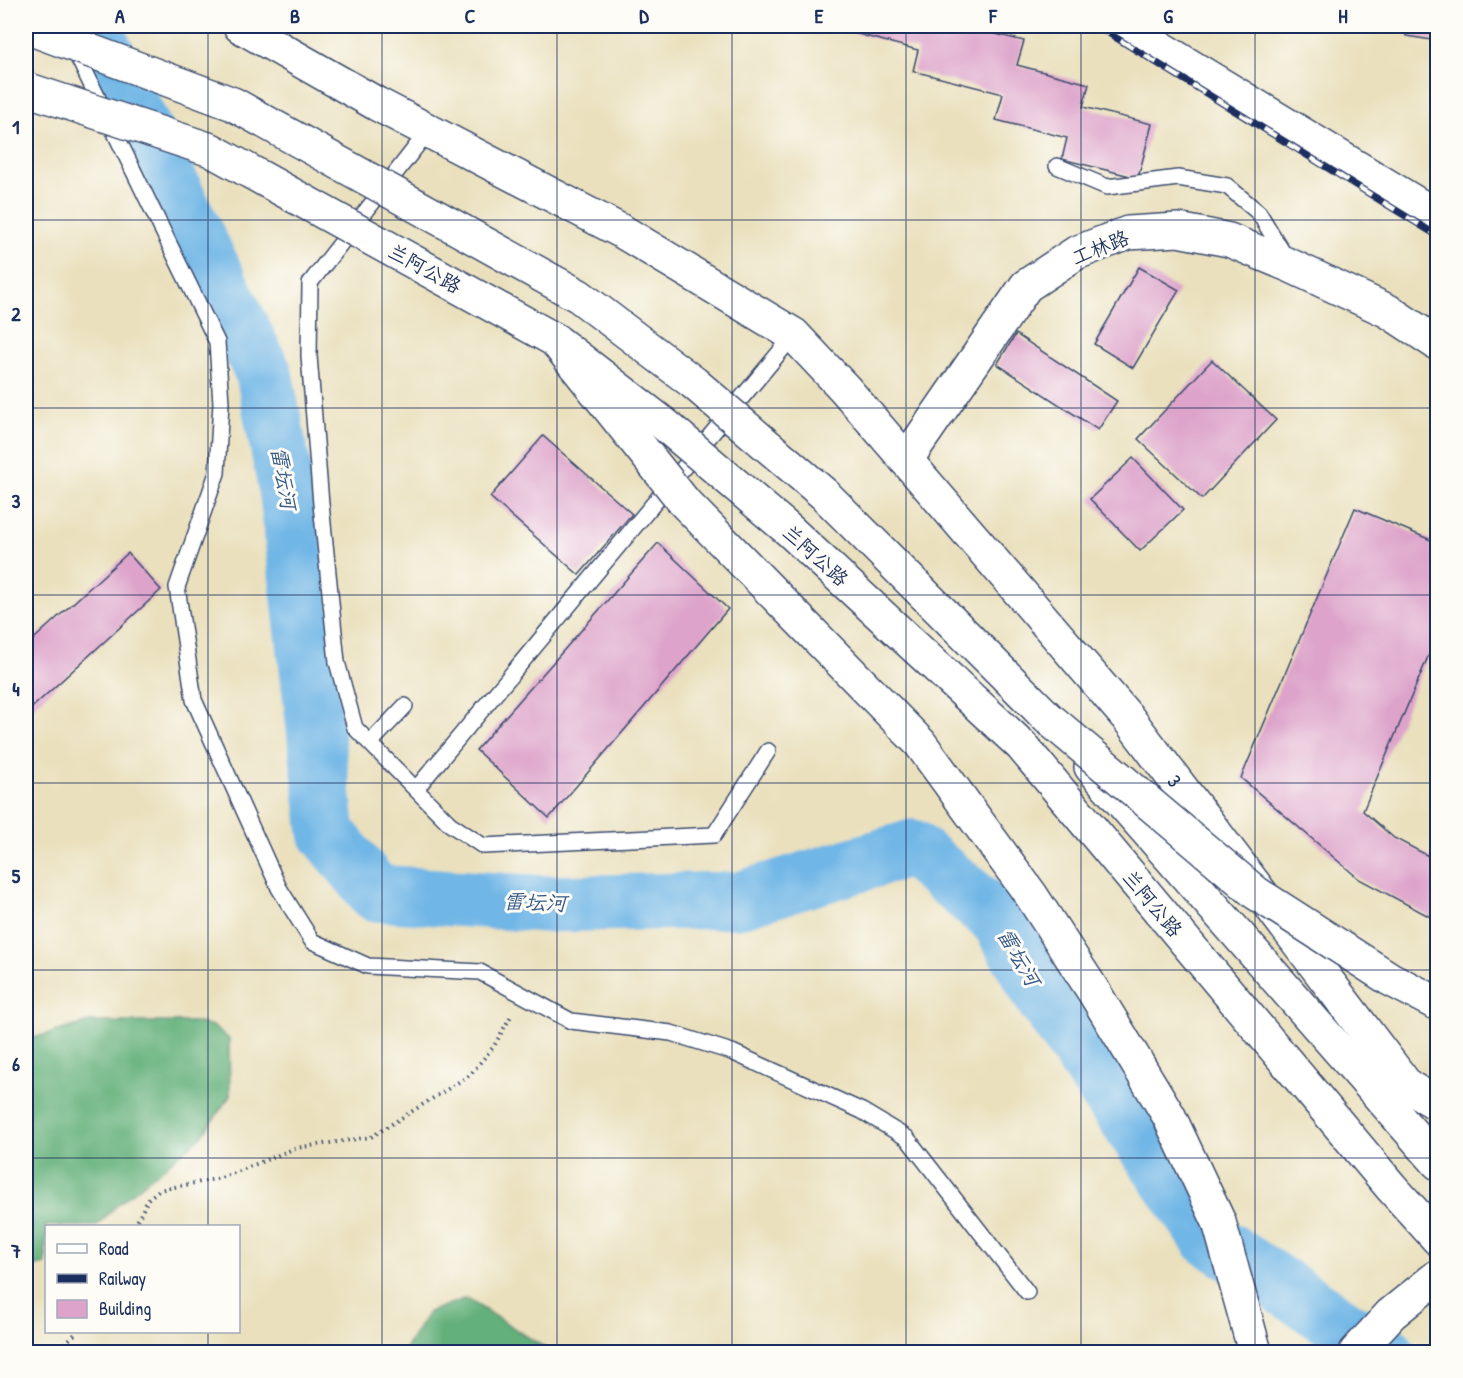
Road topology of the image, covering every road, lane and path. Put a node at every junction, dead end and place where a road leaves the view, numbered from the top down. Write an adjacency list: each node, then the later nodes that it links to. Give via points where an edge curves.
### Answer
1 (62, 26): 19 (lane, via 217,342 221,403 217,473 177,587 194,700 279,888 312,941 368,966 480,972)
2 (240, 26): 6 (main road, 3)
3 (1127, 26): 8 (street)
4 (26, 27): 15 (main road, bridge, via 233,104 579,296 694,383 824,494)
5 (26, 89): 11 (main road, 兰阿公路, bridge, via 211,150)
6 (429, 130): 10 (main road, 3, via 623,232); 16 (lane, via 310,282 309,356 337,662 355,728)
7 (1057, 166): 9 (lane, via 1107,187 1178,178 1227,186 1259,213)
8 (1437, 215)
9 (1291, 266): 12 (main road, 工林路, via 1388,311); 13 (main road, 工林路, via 1229,240 1178,230 1128,233 1076,253 1026,286)
10 (794, 335): 13 (main road, 3); 18 (lane)
11 (555, 340): 24 (main road, 兰阿公路, bridge, via 664,424 790,531 1021,745); 29 (main road, bridge, via 685,503 920,743 1031,895 1169,1116 1219,1222)
12 (1437, 344)
13 (906, 460): 21 (main road, 3, via 1128,718 1407,1086)
14 (405, 706): 16 (lane)
15 (1048, 718): 20 (main road, bridge, via 1256,893 1390,979); 22 (main road, bridge)
16 (370, 743): 18 (lane)
17 (768, 751): 18 (lane, via 714,835 483,846 450,824)
18 (416, 789)
19 (523, 995): 23 (path, via 494,1046 470,1075 371,1137 296,1148 221,1178 159,1191 148,1199); 26 (lane, via 571,1021 671,1033 732,1052 862,1111 907,1138)
20 (1437, 1004)
21 (1437, 1104)
22 (1437, 1163)
23 (136, 1225)
24 (1437, 1239)
25 (1437, 1275): 30 (main road, via 1391,1314)
26 (1027, 1292)
27 (76, 1333): 28 (path)
28 (56, 1353)
29 (1255, 1353)
30 (1356, 1353)

